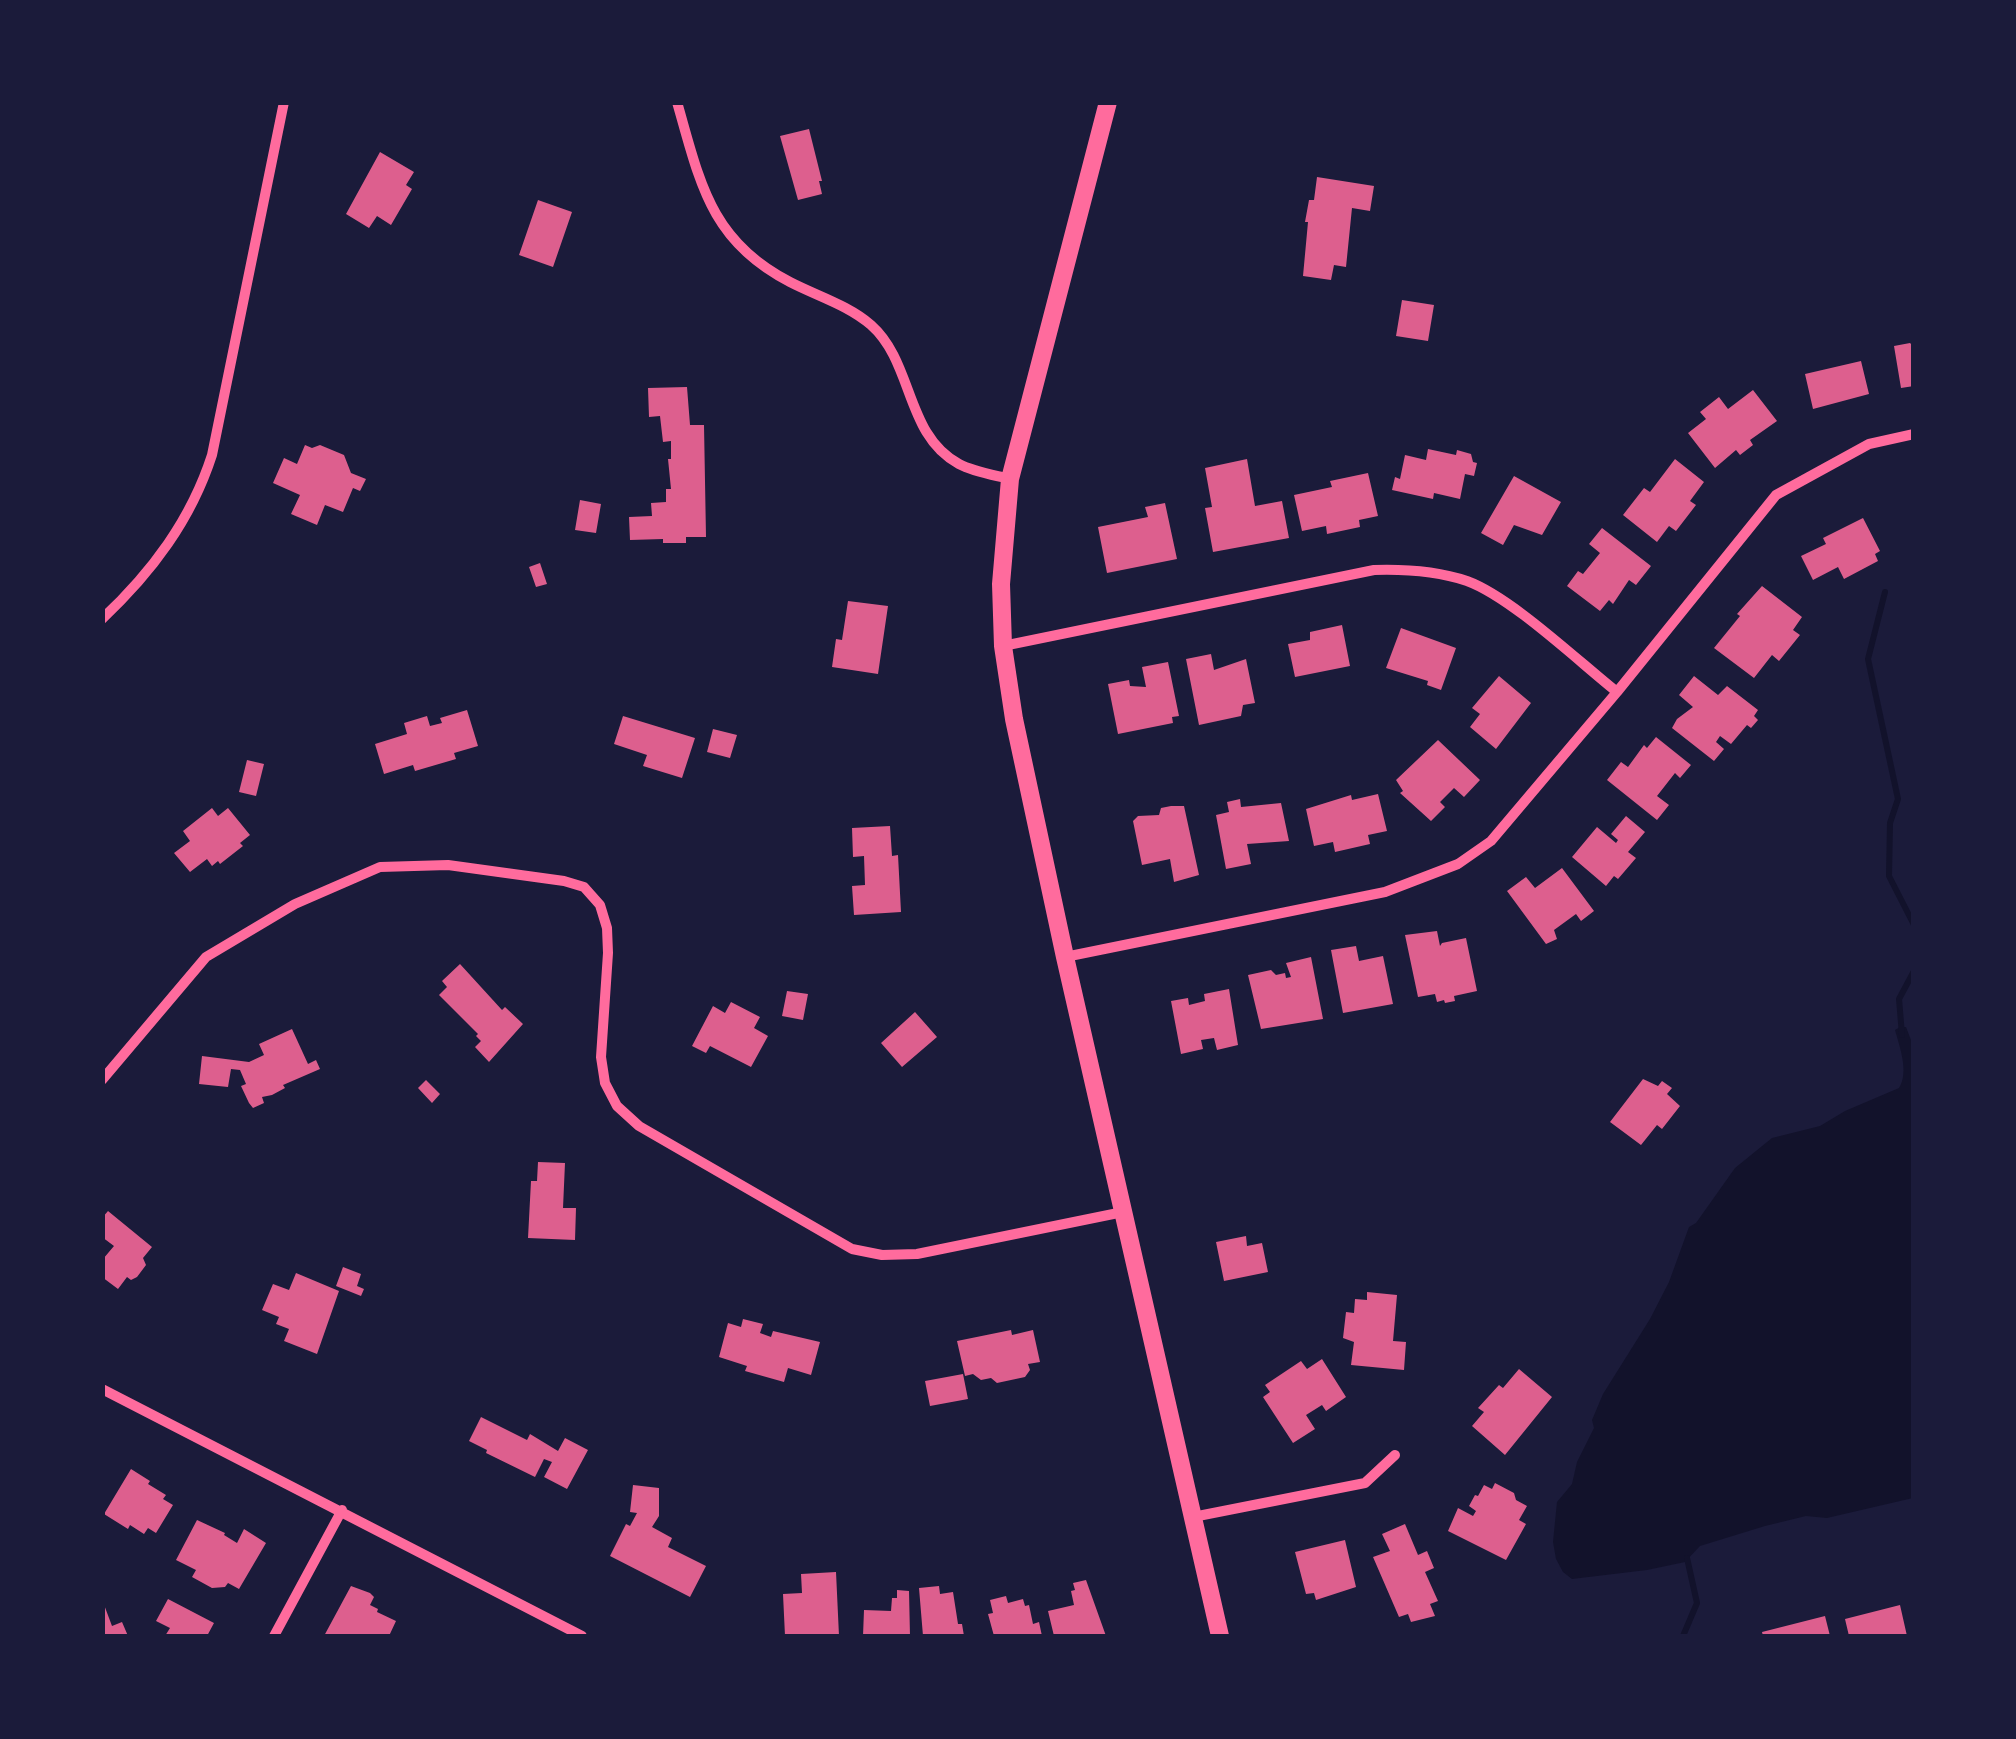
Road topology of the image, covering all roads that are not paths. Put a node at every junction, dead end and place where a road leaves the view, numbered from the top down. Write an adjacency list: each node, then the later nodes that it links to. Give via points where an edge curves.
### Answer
1 (284, 102): 6 (street, via 200,494 182,526)
2 (677, 102): 5 (street, via 702,190 722,226 788,281 872,326 894,358 929,440 959,464)
3 (1108, 102): 5 (main road)
4 (1914, 434): 8 (street, via 1869,444 1776,494)
5 (1010, 479): 7 (main road)
6 (102, 619)
7 (1003, 646): 8 (street, via 1374,570 1408,569 1469,582 1502,600); 9 (main road)
8 (1617, 692): 9 (street, via 1491,840 1458,864 1385,892)
9 (1065, 958): 11 (main road)
10 (102, 1080): 11 (street, via 206,957 294,904 380,867 448,865 584,888 600,905 607,928 601,1057 617,1106 639,1126 852,1249 918,1254)
11 (1123, 1212): 15 (main road)
12 (102, 1389): 14 (street)
13 (1395, 1455): 15 (street, via 1365,1483)
14 (342, 1510): 16 (street); 17 (street)
15 (1192, 1517): 18 (main road)
16 (274, 1636)
17 (582, 1636)
18 (1220, 1636)

